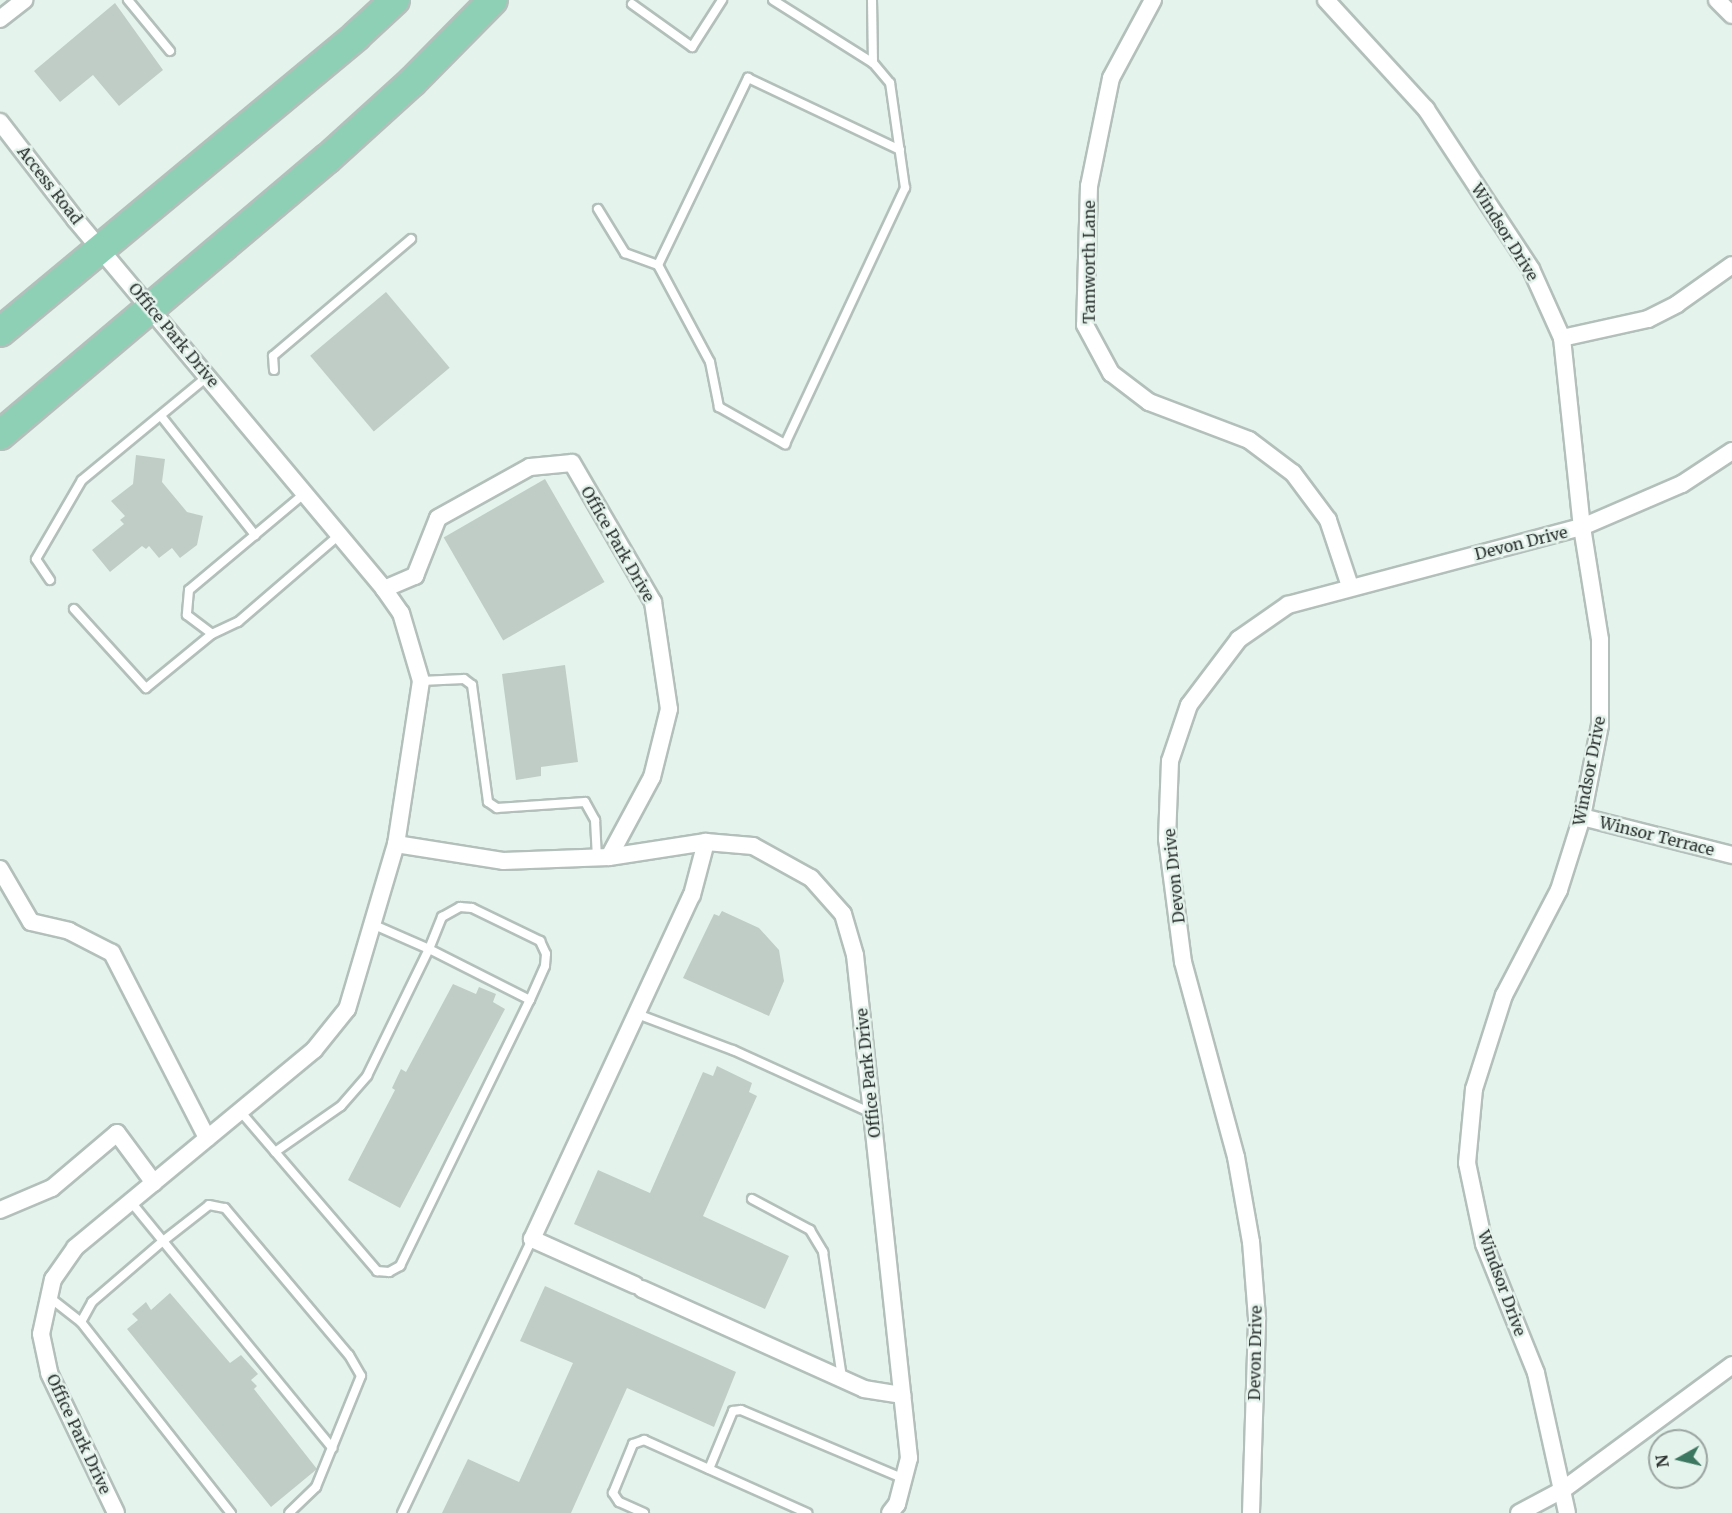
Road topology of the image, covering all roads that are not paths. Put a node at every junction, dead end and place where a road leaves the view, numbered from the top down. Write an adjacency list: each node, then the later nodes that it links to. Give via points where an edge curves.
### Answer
1 (24, 0): 13 (street)
2 (128, 0): 14 (lane)
3 (395, 0): 20 (highway)
4 (493, 0): 23 (highway, via 403,90)
5 (722, 0): 11 (lane, via 692,47)
6 (773, 0): 15 (lane)
7 (872, 0): 15 (lane)
8 (1153, 0): 36 (street, Tamworth Lane, via 1111,78 1089,186 1085,325 1111,373 1149,402 1249,440 1293,473 1328,520)
9 (1326, 0): 25 (street, Windsor Drive, via 1426,109 1531,269)
10 (1717, 0): 12 (street)
11 (632, 4)
12 (1732, 15)
13 (0, 19)
14 (170, 51)
15 (873, 63): 17 (lane, via 890,83)
16 (0, 122): 20 (street, Access Road)
17 (900, 150): 22 (lane, via 748,78); 22 (lane, via 905,188 785,444 719,407 710,362)
18 (598, 209): 22 (lane, via 625,253)
19 (411, 239): 26 (lane, via 273,356)
20 (101, 248): 23 (street, Office Park Drive); 24 (highway)
21 (1732, 265): 25 (street, via 1677,304 1648,319)
22 (658, 266)
23 (152, 309): 27 (street, Office Park Drive); 29 (highway)
24 (0, 332)
25 (1563, 338): 32 (street, Windsor Drive)
26 (274, 370)
27 (208, 376): 28 (lane); 31 (street, Office Park Drive)
28 (161, 416): 33 (lane); 35 (lane, via 82,480 36,559)
29 (0, 435)
30 (1732, 450): 32 (street, Devon Drive, via 1682,484)
31 (305, 493): 33 (lane); 34 (street, Office Park Drive)
32 (1582, 527): 36 (street, Devon Drive); 41 (street, Windsor Drive, via 1600,640 1600,725)
33 (255, 535): 39 (lane, via 189,590 187,615)
34 (339, 535): 37 (street, Office Park Drive); 39 (lane, via 238,622)
35 (50, 580)
36 (1350, 586): 77 (street, Devon Drive, via 1288,605 1239,639 1189,705 1170,761 1167,839 1183,962 1236,1157 1251,1242 1257,1318)
37 (384, 589): 40 (street, Office Park Drive, via 401,613); 45 (street, Office Park Drive, via 415,576 438,518 530,467 572,462 653,602 669,709 652,777)
38 (74, 609): 39 (lane, via 146,688)
39 (212, 634)
40 (421, 681): 43 (street, Office Park Drive); 45 (lane, via 464,679 472,685 488,802 497,808 585,802 595,820)
41 (1582, 817): 44 (street, Winsor Terrace); 69 (street, Windsor Drive, via 1559,890 1504,995 1474,1089 1467,1162 1484,1244 1536,1373)
42 (705, 842): 45 (street, Office Park Drive); 50 (street, via 692,895); 52 (street, Office Park Drive, via 753,846 811,878 843,914 855,955)
43 (396, 844): 45 (street, Office Park Drive, via 503,861); 47 (street, Office Park Drive)
44 (1732, 855)
45 (603, 857)
46 (0, 869): 53 (street, via 31,922 69,931 112,953)
47 (372, 924): 48 (lane); 51 (street, Office Park Drive, via 347,1010 314,1050)
48 (429, 949): 49 (lane); 49 (lane, via 442,917 460,908 472,908 540,941 546,954); 54 (lane, via 367,1076 341,1106)
49 (530, 1000): 54 (lane, via 400,1266 389,1272 377,1271)
50 (637, 1014): 52 (lane, via 733,1050); 59 (street)
51 (240, 1111): 53 (street, Office Park Drive); 54 (lane)
52 (873, 1113): 65 (street, Office Park Drive)
53 (207, 1138): 55 (street, Office Park Drive)
54 (275, 1152)
55 (154, 1183): 57 (street, Office Park Drive); 58 (street, via 117,1133 52,1188)
56 (752, 1199): 64 (lane, via 810,1230 823,1252)
57 (131, 1202): 60 (lane); 61 (street, Office Park Drive, via 75,1248 53,1279)
58 (0, 1210)
59 (532, 1239): 64 (street); 73 (lane)
60 (163, 1241): 62 (lane, via 92,1302); 66 (lane); 66 (lane, via 209,1205 225,1208 349,1355 361,1376)
61 (49, 1297): 62 (lane); 70 (street, Office Park Drive, via 41,1334 49,1373)
62 (81, 1323): 71 (lane)
63 (1732, 1365): 69 (street)
64 (842, 1379): 65 (street, via 864,1389)
65 (903, 1395): 68 (street, Office Park Drive, via 909,1458)
66 (332, 1448): 72 (lane, via 316,1487)
67 (709, 1469): 68 (lane, via 733,1411 741,1410); 74 (lane, via 644,1440 633,1444 613,1493 619,1502); 75 (lane)
68 (904, 1479): 76 (street, Office Park Drive)
69 (1564, 1489): 78 (street); 79 (street, Windsor Drive)
70 (116, 1513)
71 (231, 1513)
72 (289, 1513)
73 (402, 1513)
74 (644, 1513)
75 (807, 1513)
76 (890, 1513)
77 (1251, 1513)
78 (1519, 1513)
79 (1567, 1513)

